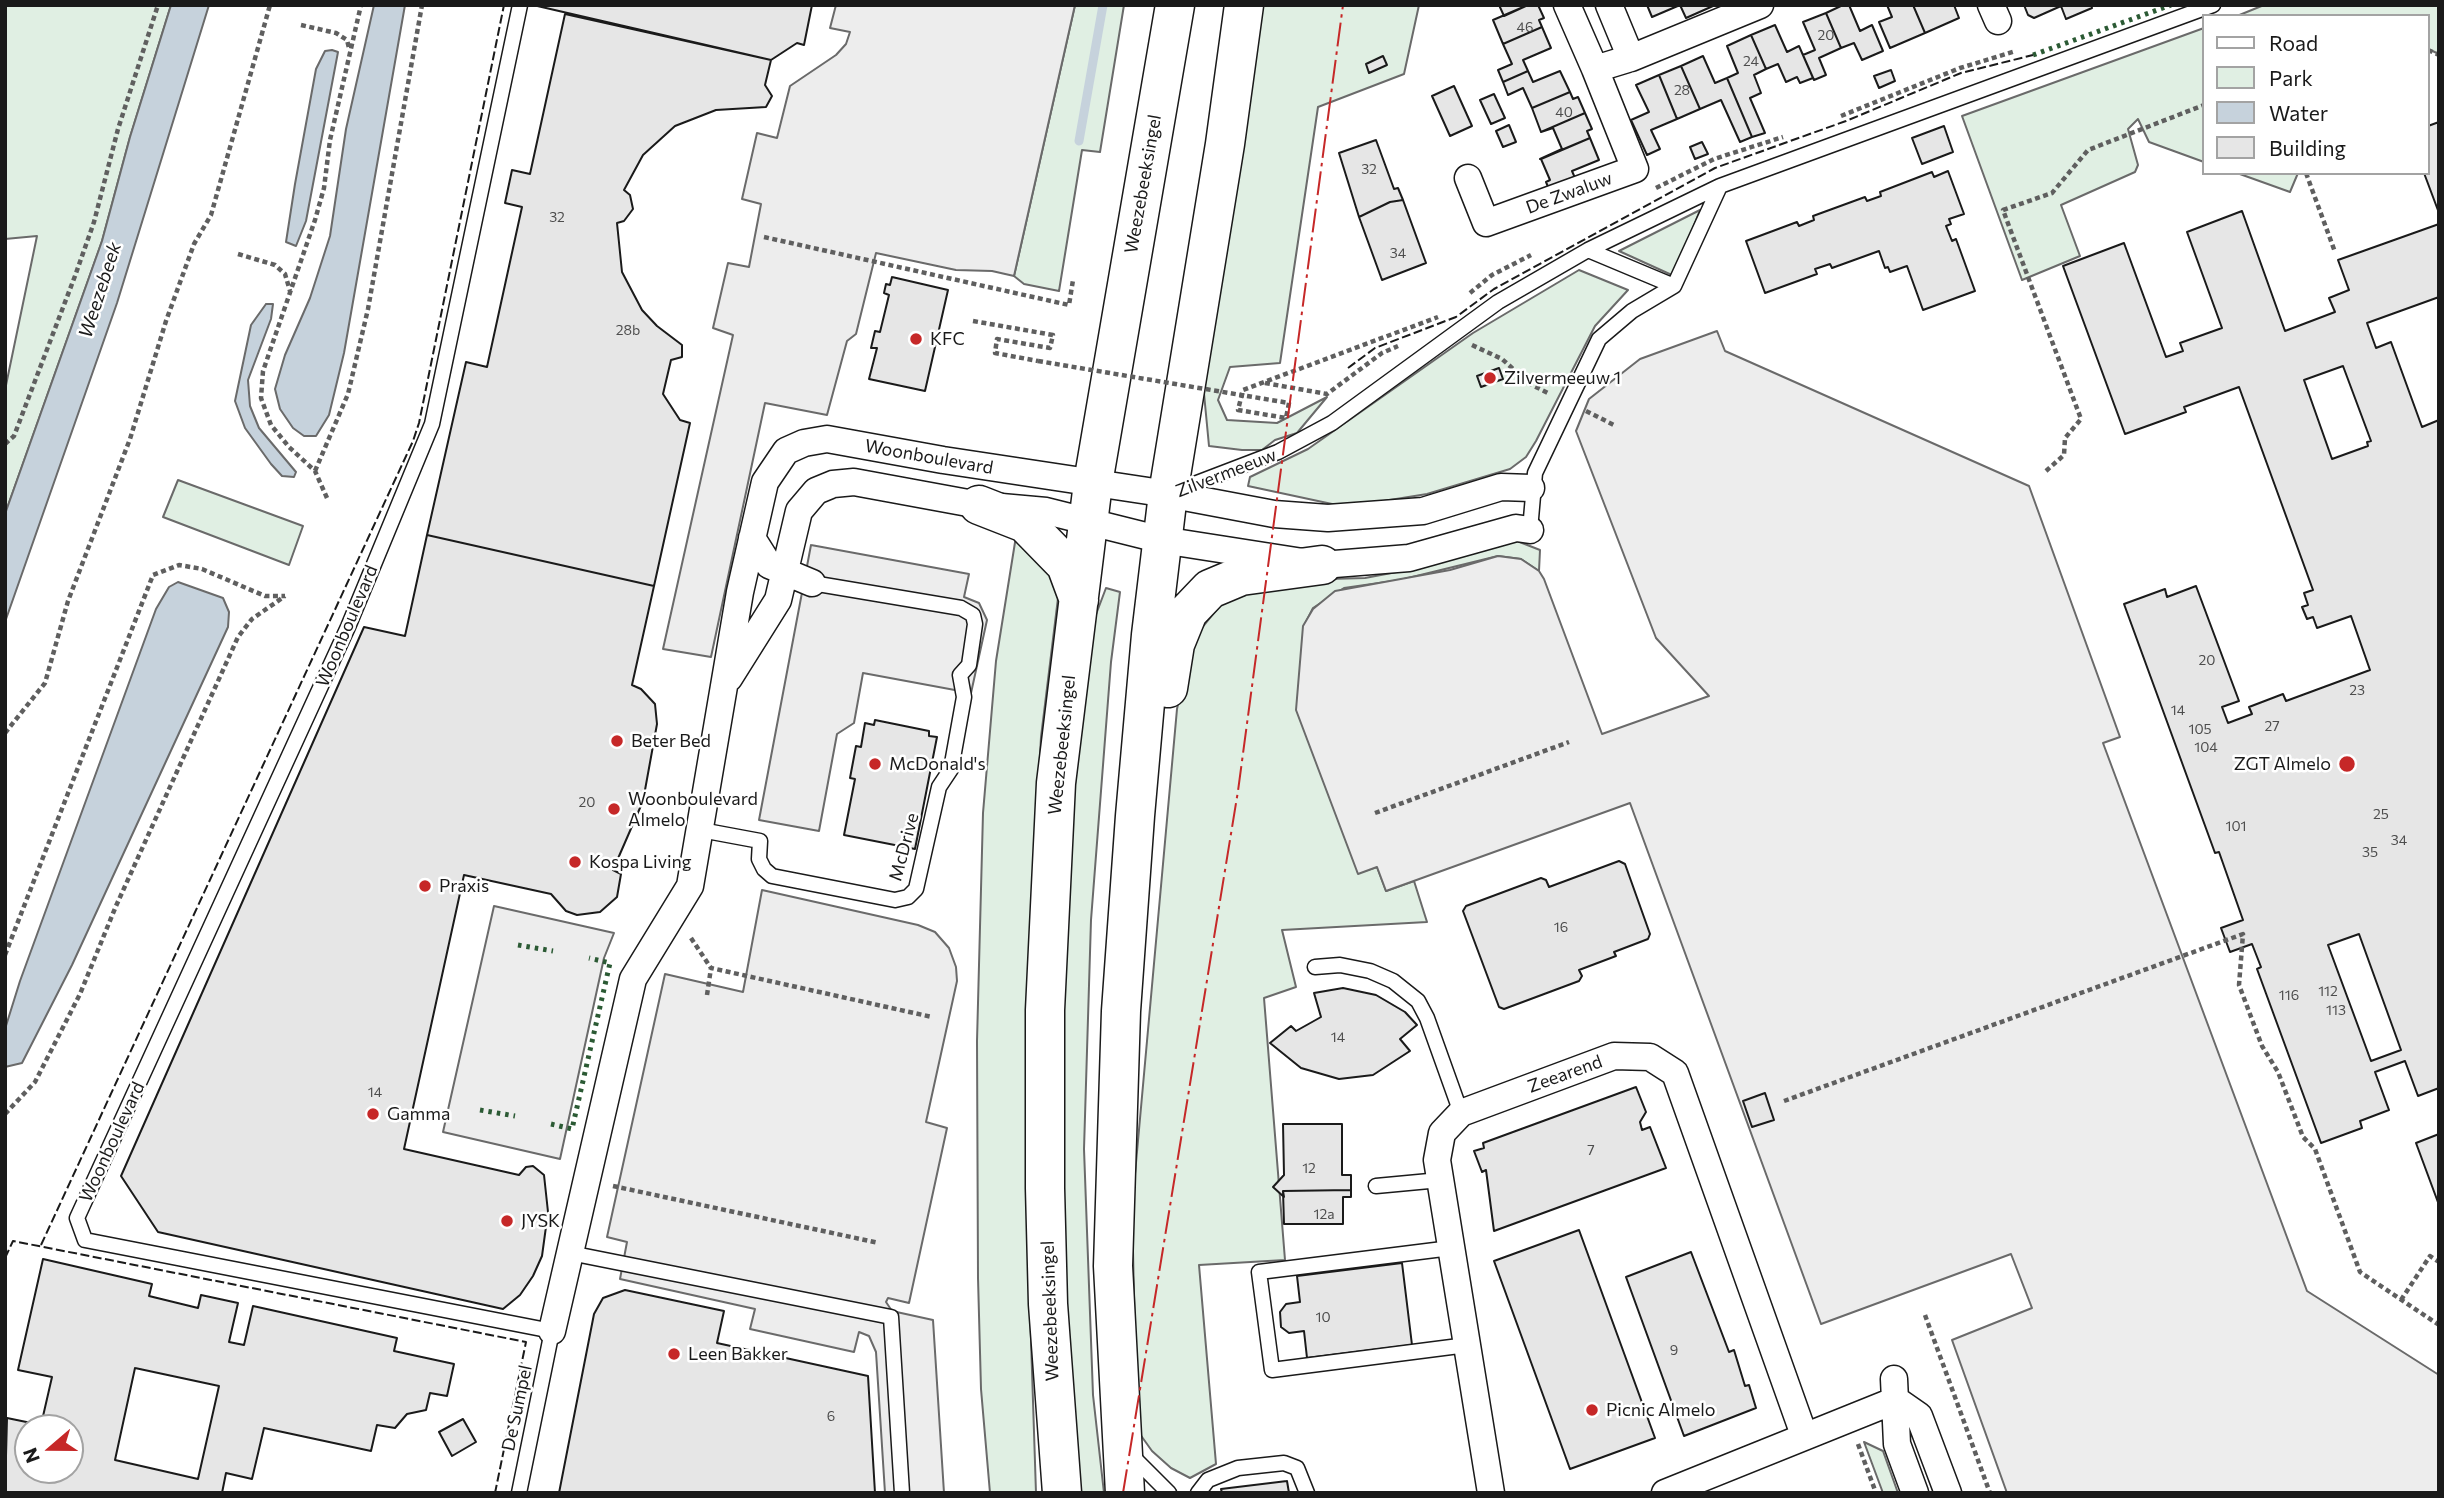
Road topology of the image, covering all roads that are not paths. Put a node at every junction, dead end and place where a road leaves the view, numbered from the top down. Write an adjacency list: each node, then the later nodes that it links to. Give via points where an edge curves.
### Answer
1 (520, 5): 35 (lane, Woonboulevard, via 432,424 348,627 77,1219 85,1240)
2 (1175, 5): 14 (main road, Weezebeeksingel)
3 (1244, 5): 16 (main road)
4 (1567, 5): 9 (street, De Zwaluw)
5 (1609, 5): 8 (street)
6 (1760, 5): 8 (street)
7 (2213, 5): 11 (lane, Zilvermeeuw)
8 (1631, 58): 9 (street)
9 (1595, 69): 10 (street, De Zwaluw, via 1635,169 1486,223)
10 (1468, 178)
11 (1720, 186): 12 (lane, Zilvermeeuw); 13 (lane)
12 (1588, 250): 13 (lane); 16 (lane, Zilvermeeuw, via 1498,302 1332,423 1278,453)
13 (1674, 286): 15 (lane, via 1632,311 1599,339)
14 (1093, 483): 16 (street, Woonboulevard); 18 (main road, Weezebeeksingel); 20 (street, Woonboulevard, via 827,439 786,451 774,465 765,482)
15 (1531, 488): 16 (street, Zilvermeeuw, via 1502,487 1423,511 1328,518 1274,514); 19 (lane)
16 (1168, 494): 21 (main road)
17 (979, 505): 18 (street, Woonboulevard, via 1046,511); 23 (street, Woonboulevard, via 854,482 833,484 816,491 799,511); 25 (main road, via 1026,523 1066,565)
18 (1088, 521): 21 (street, Woonboulevard); 25 (main road, Weezebeeksingel)
19 (1530, 530): 22 (street, via 1516,528 1409,558)
20 (752, 538): 23 (street, via 769,565); 26 (street, Woonboulevard)
21 (1162, 540): 22 (street); 27 (main road)
22 (1322, 565): 27 (main road, via 1241,576 1210,589 1188,612 1175,644 1166,703)
23 (784, 572): 24 (street); 26 (street, Woonboulevard, via 778,600)
24 (812, 583): 28 (lane, McDrive, via 961,608 973,615 969,665 960,675 964,697 951,769 939,787 916,889 895,900 772,876 759,859 760,841)
25 (1079, 600): 42 (main road, Weezebeeksingel, via 1056,783 1045,1010 1048,1304)
26 (724, 685): 28 (street, Woonboulevard)
27 (1140, 762): 39 (main road, via 1121,1011 1113,1266)
28 (701, 830): 34 (street, Woonboulevard, via 691,886 633,979)
29 (1315, 967): 30 (lane, via 1340,965 1370,971 1393,981 1418,1001)
30 (1461, 1113): 31 (street, via 1442,1133 1437,1160); 38 (street, Zeearend, via 1614,1056 1650,1057 1675,1073)
31 (1440, 1180): 32 (lane); 33 (street)
32 (1376, 1186)
33 (1451, 1248): 36 (street); 36 (lane, via 1259,1272 1272,1370)
34 (570, 1254): 35 (street, Woonboulevard); 41 (lane, via 891,1317)
35 (552, 1331): 40 (lane, De Sumpel)
36 (1467, 1345): 47 (street)
37 (1895, 1390): 38 (street, via 1850,1419); 49 (street, via 1897,1444); 50 (street, via 1919,1416)
38 (1804, 1435): 48 (street)
39 (1121, 1445): 43 (main road); 44 (lane)
40 (519, 1493)
41 (902, 1493)
42 (1062, 1493)
43 (1125, 1493)
44 (1169, 1493)
45 (1198, 1493): 46 (lane, via 1208,1480 1238,1468 1284,1463 1297,1468)
46 (1307, 1493)
47 (1491, 1493)
48 (1665, 1493)
49 (1915, 1493)
50 (1948, 1493)

